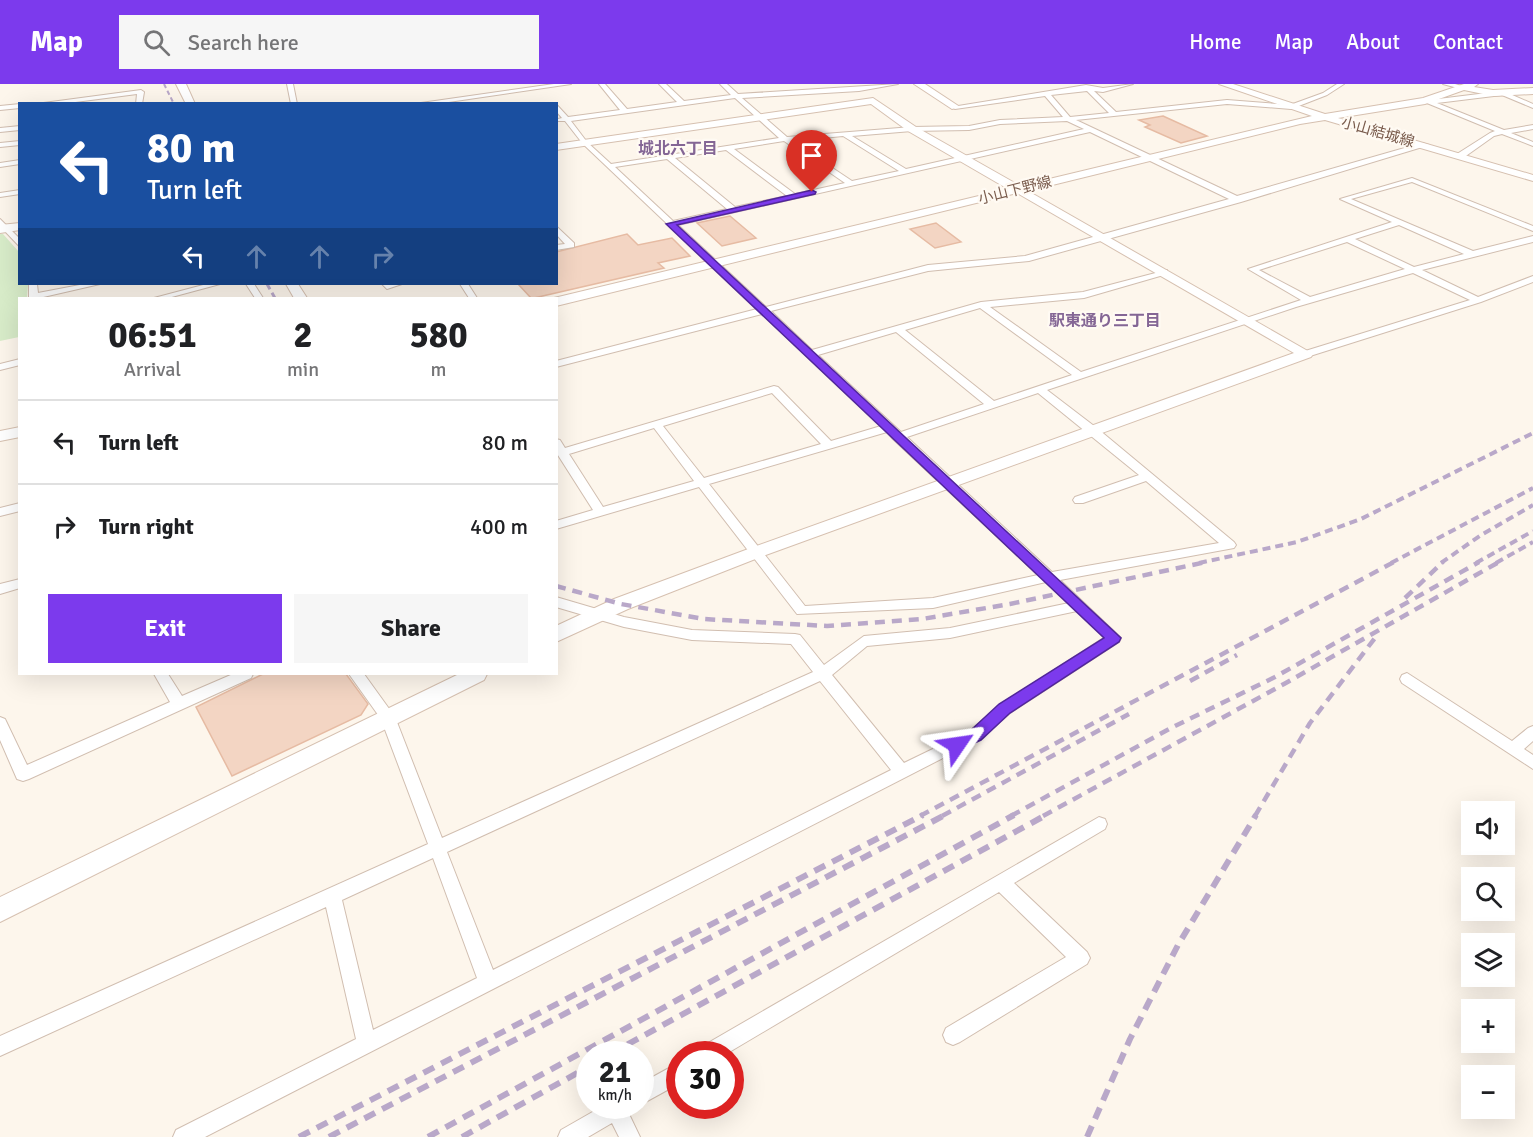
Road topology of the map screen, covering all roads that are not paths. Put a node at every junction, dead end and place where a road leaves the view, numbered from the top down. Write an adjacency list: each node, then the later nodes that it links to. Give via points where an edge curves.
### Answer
1 (181, 84): 29 (street)
2 (290, 84): 30 (street)
3 (568, 84): 16 (street)
4 (602, 84): 41 (street)
5 (662, 84): 34 (street)
6 (723, 84): 23 (street)
7 (852, 84): 17 (street)
8 (895, 84): 17 (street)
9 (919, 84): 38 (street)
10 (1081, 84): 18 (street)
11 (1130, 84): 18 (street)
12 (1224, 84): 39 (street, 小山結城線)
13 (1341, 84): 39 (street)
14 (1446, 84): 15 (street)
15 (1469, 86): 20 (street); 26 (street, 小山下野線)
16 (543, 87): 22 (street); 33 (street)
17 (859, 89): 23 (street); 25 (street)
18 (1089, 89): 21 (street); 43 (street)
19 (1533, 91): 20 (street)
20 (1503, 93): 26 (street); 36 (street)
21 (1046, 94): 38 (street); 48 (street)
22 (484, 95): 31 (street); 32 (street)
23 (736, 96): 34 (street); 44 (street)
24 (87, 101): 27 (street); 28 (street, via 141,92)
25 (873, 101): 44 (street); 54 (street)
26 (1425, 101): 45 (street, 小山下野線); 57 (street)
27 (71, 102)
28 (139, 102)
29 (190, 102)
30 (294, 102)
31 (429, 102)
32 (488, 102)
33 (554, 102)
34 (682, 103): 41 (street)
35 (18, 106): 40 (street)
36 (1533, 106)
37 (558, 107): 46 (street)
38 (955, 107): 42 (street)
39 (1291, 107): 43 (street, via 1227,102 1228,108); 45 (street, 小山結城線)
40 (0, 108)
41 (625, 111): 46 (street)
42 (964, 113)
43 (1120, 115): 48 (street); 50 (street)
44 (761, 117): 59 (street); 61 (street)
45 (1325, 117): 64 (street, 小山結城線); 70 (street, 小山下野線)
46 (567, 119): 49 (street); 61 (street)
47 (974, 119): 51 (street)
48 (1068, 119): 50 (street); 51 (street)
49 (558, 121)
50 (1077, 124): 56 (street)
51 (984, 125): 54 (street)
52 (1533, 127): 57 (street)
53 (18, 128): 55 (street)
54 (912, 129): 58 (street); 69 (street)
55 (0, 130)
56 (1091, 130): 69 (street); 70 (street)
57 (1498, 132): 62 (street); 67 (street)
58 (844, 134): 59 (street); 74 (street)
59 (785, 139): 66 (street); 76 (street)
60 (18, 143): 63 (street)
61 (585, 143): 65 (street); 73 (street)
62 (1533, 144)
63 (0, 145)
64 (1425, 145): 67 (street, 小山結城線); 81 (street)
65 (558, 147)
66 (728, 148): 68 (street); 80 (street)
67 (1460, 156): 75 (street, 小山結城線)
68 (669, 157): 73 (street); 82 (street)
69 (963, 158): 74 (street); 77 (street)
70 (1149, 158): 77 (street, 小山下野線); 81 (street)
71 (18, 162): 72 (street)
72 (0, 165)
73 (610, 166): 84 (street)
74 (904, 171): 76 (street)
75 (1533, 178)
76 (850, 183): 80 (street)
77 (1018, 189): 89 (street); 95 (street, 小山下野線)
78 (18, 192): 79 (street)
79 (0, 195)
80 (793, 196): 82 (street)
81 (1238, 200): 89 (street)
82 (732, 210): 84 (street)
83 (1398, 223): 87 (street, via 1344,199 1412,180); 90 (street); 94 (street)
84 (670, 224): 95 (street)
85 (2, 226): 86 (street); 92 (street)
86 (18, 226)
87 (1533, 228)
88 (558, 230): 93 (street, via 571,245)
89 (1101, 237): 97 (street); 107 (street, via 1026,259 928,268)
90 (1348, 238): 96 (street); 103 (street, via 1252,269)
91 (1533, 238): 94 (street)
92 (18, 243)
93 (558, 248)
94 (1470, 253): 96 (street)
95 (714, 263): 105 (street, 小山下野線); 107 (street)
96 (1416, 269): 103 (street); 104 (street)
97 (1164, 272): 106 (street, via 1084,295); 108 (street)
98 (1533, 279): 104 (street)
99 (92, 285): 101 (street)
100 (212, 285): 102 (street)
101 (38, 297)
102 (163, 297)
103 (1308, 300): 108 (street)
104 (1478, 300): 111 (street)
105 (558, 302)
106 (981, 305): 109 (street); 115 (street)
107 (763, 310): 110 (street); 113 (street)
108 (1248, 321): 111 (street); 115 (street)
109 (898, 328): 110 (street); 117 (street)
110 (810, 354): 119 (street)
111 (1306, 354): 120 (street)
112 (18, 362): 114 (street)
113 (558, 363)
114 (0, 367)
115 (1080, 376): 116 (street)
116 (1040, 390): 117 (street); 120 (street)
117 (992, 405): 123 (street)
118 (657, 424): 124 (street, via 774,389); 125 (street); 127 (street)
119 (887, 428): 123 (street); 124 (street)
120 (1095, 431): 126 (street); 128 (street)
121 (18, 432): 122 (street)
122 (0, 436)
123 (897, 437): 128 (street)
124 (829, 445): 127 (street)
125 (560, 447): 132 (street)
126 (1148, 476): 129 (street); 135 (street, via 1230,545)
127 (703, 482): 132 (street); 134 (street)
128 (948, 483): 134 (street); 135 (street)
129 (1078, 500)
130 (18, 508): 131 (street)
131 (0, 512)
132 (600, 512): 133 (street)
133 (558, 524)
134 (757, 552): 135 (street, via 802,611 933,603); 140 (street)
135 (1049, 577): 139 (street)
136 (18, 584): 137 (street)
137 (0, 589)
138 (558, 603): 140 (street)
139 (1079, 606): 142 (street, via 951,633 864,641); 154 (street, via 1114,638 1005,709 975,735)
140 (596, 616): 141 (street); 142 (street, via 692,634 795,639)
141 (558, 634)
142 (824, 673): 154 (street); 156 (street)
143 (162, 675): 148 (street)
144 (244, 675): 148 (street)
145 (357, 675): 149 (street)
146 (475, 675): 149 (street)
147 (1407, 679): 152 (street)
148 (179, 704): 150 (street, via 23,774)
149 (388, 717): 156 (street); 159 (street)
150 (0, 723)
151 (1533, 732): 152 (street)
152 (1513, 750): 153 (street)
153 (1533, 763)
154 (902, 772): 160 (street)
155 (1099, 824): 157 (street)
156 (436, 848): 158 (street); 160 (street)
157 (1001, 882): 161 (street, via 1081,958); 162 (street)
158 (332, 896): 163 (street); 164 (street)
159 (0, 910)
160 (488, 982): 163 (street)
161 (953, 1035)
162 (730, 1041)
163 (367, 1045): 167 (street)
164 (0, 1046)
165 (599, 1119): 168 (street)
166 (623, 1119): 169 (street)
167 (183, 1137)
168 (568, 1137)
169 (630, 1137)

